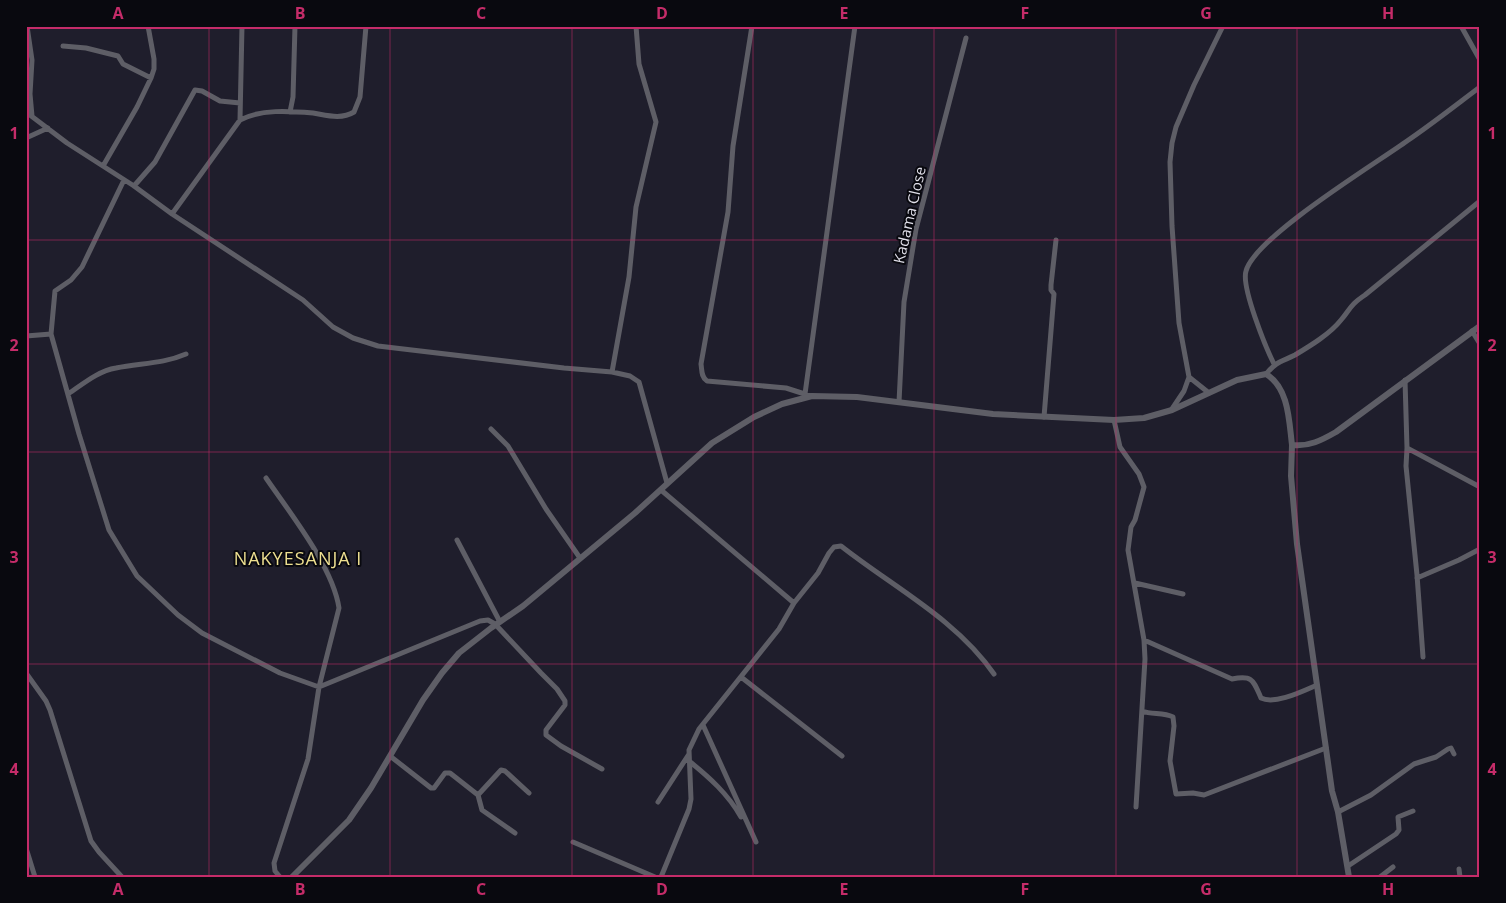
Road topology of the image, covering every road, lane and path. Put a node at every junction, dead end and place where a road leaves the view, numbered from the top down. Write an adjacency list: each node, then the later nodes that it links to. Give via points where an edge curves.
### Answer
1 (27, 26): 19 (street, via 32,60)
2 (148, 26): 14 (street, via 154,59)
3 (242, 26): 16 (street)
4 (295, 26): 18 (street)
5 (366, 26): 18 (street, via 360,97 354,112 338,117)
6 (636, 26): 36 (street, via 639,64 656,122 636,207 629,277)
7 (752, 26): 42 (street, via 728,212 701,364 703,378 786,388)
8 (855, 26): 42 (street)
9 (1224, 26): 38 (street, via 1183,110 1171,153 1179,324)
10 (1461, 26): 13 (street)
11 (966, 38): 43 (street, Kadama Close, via 916,229 904,302)
12 (63, 46): 14 (street, via 118,56 122,64)
13 (1480, 60)
14 (151, 78): 23 (street)
15 (1480, 87): 35 (street, via 1284,227 1249,264 1246,281 1258,326)
16 (240, 103): 20 (street); 25 (street, via 220,101 195,90 155,162)
17 (26, 112): 19 (street)
18 (290, 112): 20 (street, via 255,114)
19 (32, 116): 21 (street)
20 (240, 120): 27 (street)
21 (48, 128): 22 (street); 23 (street)
22 (26, 138)
23 (103, 166): 24 (street)
24 (124, 180): 25 (street); 31 (street, via 82,267 55,292)
25 (134, 186): 27 (street)
26 (1480, 201): 35 (street, via 1353,303 1341,321 1323,336)
27 (172, 214): 36 (street, via 295,295 333,328 353,338 378,346)
28 (1056, 240): 45 (street)
29 (1480, 326): 30 (street)
30 (1472, 331): 33 (street); 39 (street)
31 (51, 334): 32 (street); 41 (street)
32 (26, 336)
33 (1480, 344)
34 (186, 354): 41 (street, via 166,361 100,373)
35 (1274, 364): 37 (street)
36 (612, 372): 51 (street, via 630,376 639,382)
37 (1266, 374): 40 (street, via 1237,380); 48 (street, via 1280,387 1287,408)
38 (1189, 377): 40 (street); 44 (street)
39 (1405, 380): 48 (street, via 1326,438 1303,446); 49 (street)
40 (1209, 392): 44 (street)
41 (68, 394): 68 (street, via 106,521 137,576 178,616 202,633 280,673)
42 (808, 395): 43 (street); 51 (street, via 754,417 712,443)
43 (899, 402): 45 (street, via 947,410)
44 (1172, 410): 46 (street, via 1144,418)
45 (1044, 417): 46 (street)
46 (1114, 420): 58 (street, via 1120,447 1139,474 1144,488 1128,550)
47 (491, 429): 56 (street, via 508,446)
48 (1292, 445): 67 (street, via 1297,544)
49 (1407, 448): 52 (street); 57 (street)
50 (266, 478): 68 (street, via 324,567 337,595 339,608)
51 (667, 483): 53 (street)
52 (1480, 487)
53 (661, 490): 56 (street); 60 (street)
54 (457, 540): 61 (street)
55 (1480, 549): 57 (street)
56 (580, 558): 61 (street)
57 (1417, 578): 63 (street)
58 (1135, 583): 59 (street); 62 (street)
59 (1183, 594)
60 (794, 603): 65 (street, via 829,553 841,546 941,620 984,659); 66 (street, via 779,629)
61 (498, 623): 68 (street, via 480,621); 74 (street, via 459,653 442,673); 77 (street, via 565,701 546,735)
62 (1144, 640): 67 (street, via 1232,679 1251,679 1261,698 1266,700 1289,696); 69 (street)
63 (1423, 657)
64 (26, 673): 91 (street, via 50,710 91,841)
65 (994, 674)
66 (741, 676): 70 (street); 75 (street)
67 (1317, 685): 71 (street)
68 (319, 687): 92 (street, via 308,759 274,863)
69 (1142, 711): 71 (street, via 1173,717 1170,762 1176,794 1204,794); 81 (street)
70 (703, 725): 72 (street); 76 (street, via 756,842 729,798)
71 (1326, 748): 83 (street)
72 (689, 754): 76 (street); 80 (street)
73 (1454, 754): 83 (street, via 1448,748 1436,757 1414,764 1371,795)
74 (390, 756): 79 (street, via 430,788 434,788 448,772); 93 (street, via 349,820)
75 (842, 756)
76 (689, 761): 95 (street, via 690,809)
77 (602, 769)
78 (529, 793): 79 (street, via 501,770)
79 (478, 794): 84 (street, via 482,810)
80 (658, 802)
81 (1136, 807)
82 (1413, 811): 87 (street, via 1398,818 1396,834)
83 (1338, 812): 87 (street)
84 (515, 833)
85 (573, 842): 94 (street)
86 (26, 848): 90 (street)
87 (1348, 866): 96 (street)
88 (1393, 868): 97 (street)
89 (1458, 870): 98 (street)
90 (35, 877)
91 (122, 877)
92 (280, 877)
93 (292, 877)
94 (655, 877)
95 (661, 877)
96 (1350, 877)
97 (1380, 877)
98 (1460, 877)

